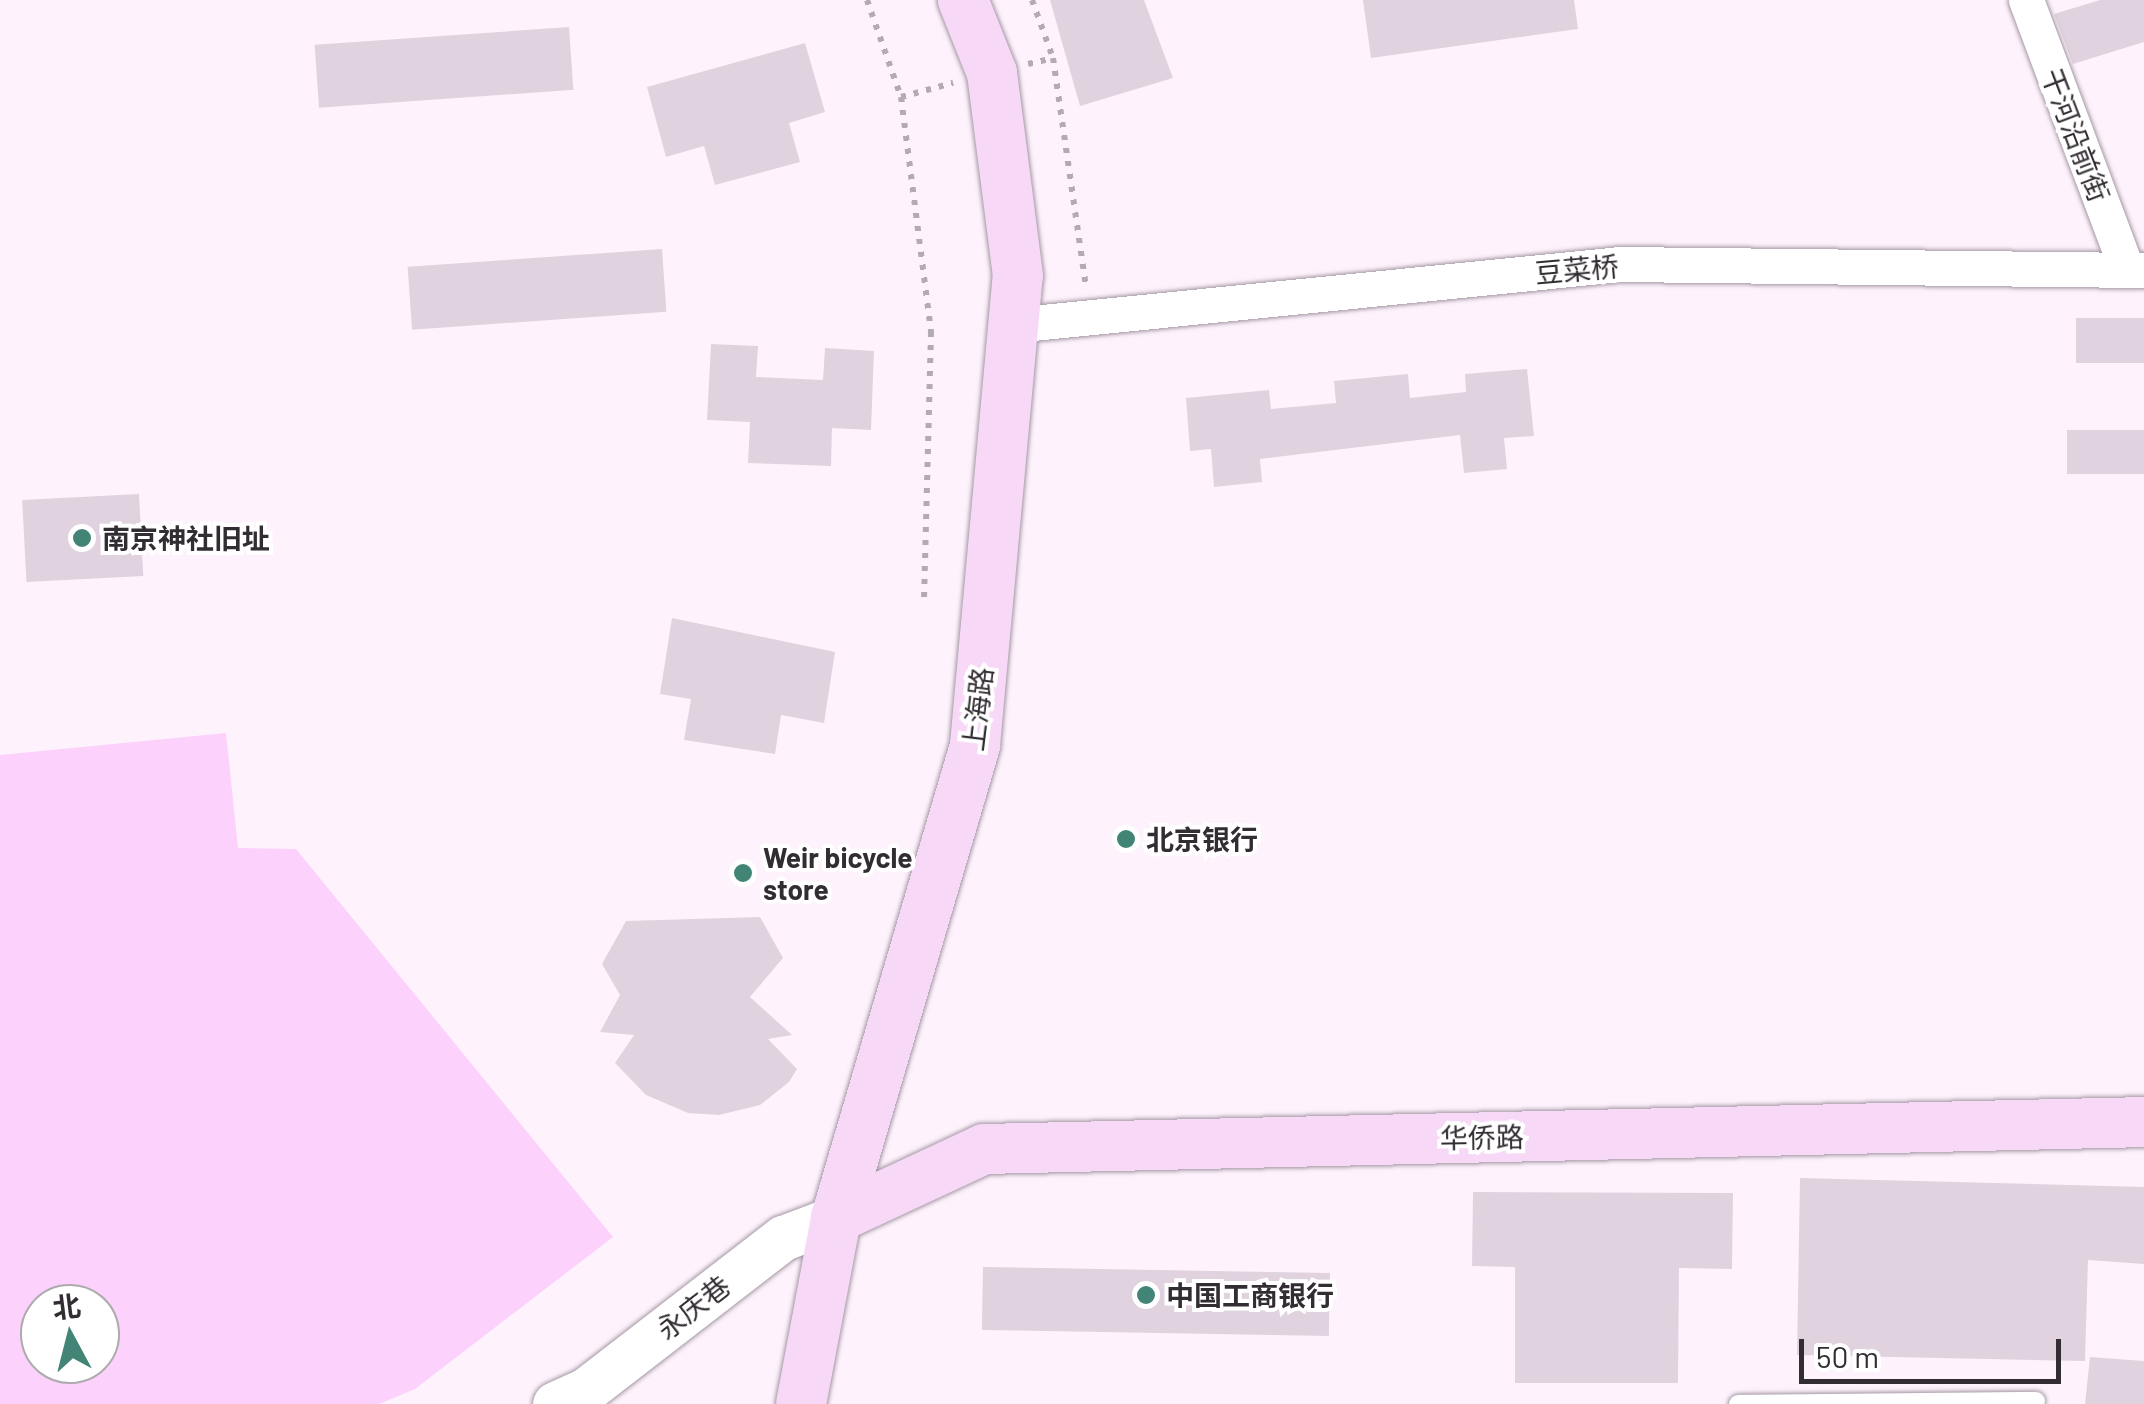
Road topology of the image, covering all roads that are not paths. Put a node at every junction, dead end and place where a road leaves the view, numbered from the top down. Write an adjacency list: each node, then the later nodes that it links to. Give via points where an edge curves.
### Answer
1 (963, 0): 4 (main road, 上海路, via 992,73 1018,276)
2 (2026, 0): 3 (street, 干河沿前街)
3 (2136, 270): 4 (street, 豆菜桥, via 1620,264)
4 (1013, 325): 6 (main road, 上海路, via 975,745)
5 (2144, 1122): 6 (main road, 华侨路, via 984,1149)
6 (836, 1218): 7 (street, 永庆巷, via 783,1238); 9 (main road, 上海路)
7 (585, 1399)
8 (2036, 1400): 10 (lane)
9 (802, 1404)
10 (1738, 1404)

